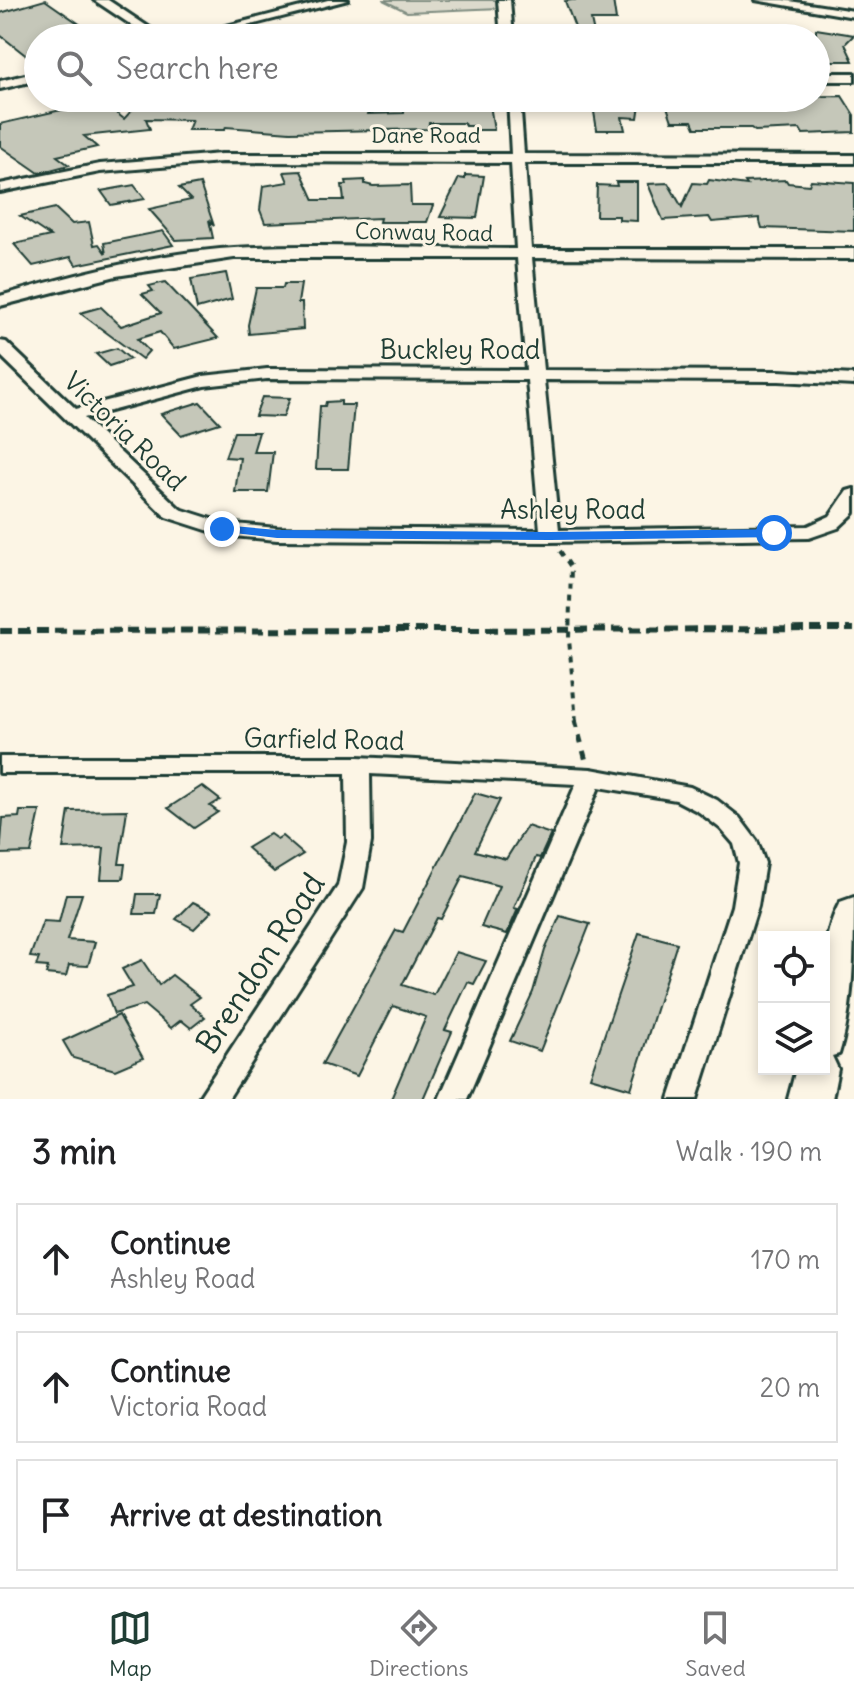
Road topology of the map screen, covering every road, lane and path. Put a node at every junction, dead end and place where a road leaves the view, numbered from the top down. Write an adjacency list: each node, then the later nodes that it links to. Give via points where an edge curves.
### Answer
1 (100, 0): 6 (street)
2 (342, 0): 7 (street)
3 (504, 0): 8 (street)
4 (761, 0): 5 (street)
5 (854, 14)
6 (137, 24)
7 (243, 24)
8 (506, 24)
9 (830, 77): 10 (street)
10 (854, 77)
11 (24, 79): 12 (street)
12 (0, 85)
13 (515, 112): 14 (street)
14 (520, 157): 15 (street, Dane Road); 16 (street, Dane Road, via 221,158 100,168); 18 (street)
15 (854, 159)
16 (0, 188)
17 (854, 254): 18 (street, Conway Road)
18 (524, 255): 19 (street, Conway Road, via 205,256 92,275); 21 (street)
19 (0, 301)
20 (0, 346): 23 (street, Victoria Road)
21 (537, 376): 22 (street, Buckley Road); 23 (street, Buckley Road, via 230,377); 26 (street)
22 (854, 380)
23 (70, 416): 25 (street, Victoria Road, via 173,513 222,529)
24 (854, 495): 26 (street, Ashley Road, via 840,519 809,532)
25 (277, 534): 26 (street, Ashley Road)
26 (550, 536): 29 (path, via 571,567 569,639 576,728)
27 (0, 765): 28 (street, Garfield Road)
28 (358, 765): 29 (street, Garfield Road); 33 (street, Brendon Road, via 362,828 350,888)
29 (591, 777): 34 (street); 35 (street, Garfield Road, via 646,784 708,806 745,841 752,863 745,906)
30 (854, 912): 31 (main road)
31 (830, 1016)
32 (816, 1075): 36 (main road)
33 (212, 1099)
34 (453, 1099)
35 (683, 1099)
36 (810, 1099)

